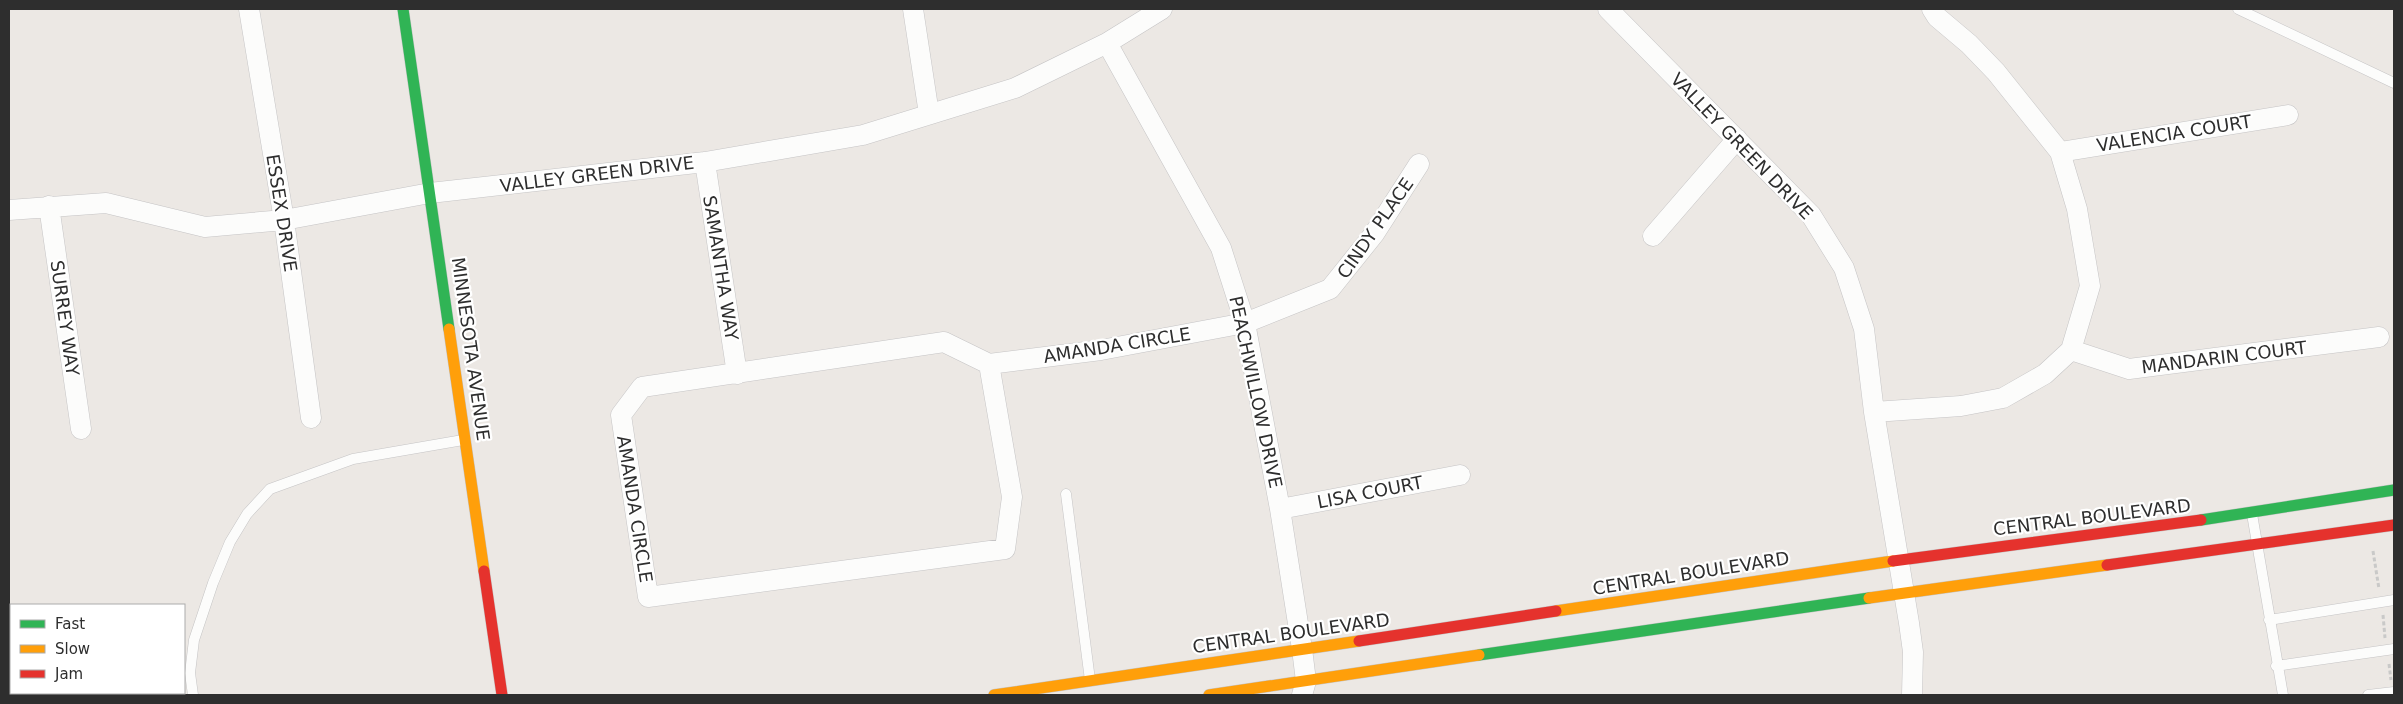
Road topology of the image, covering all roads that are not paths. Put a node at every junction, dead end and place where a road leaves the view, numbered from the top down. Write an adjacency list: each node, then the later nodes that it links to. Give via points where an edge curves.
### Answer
1 (249, 9): 19 (street, ESSEX DRIVE)
2 (403, 9): 16 (street, MINNESOTA AVENUE)
3 (913, 9): 10 (street)
4 (1162, 9): 8 (street, VALLEY GREEN DRIVE)
5 (1608, 9): 12 (street, VALLEY GREEN DRIVE)
6 (1932, 9): 13 (street, via 1996,72)
7 (2238, 9): 9 (lane)
8 (1107, 43): 10 (street, VALLEY GREEN DRIVE, via 1015,88); 21 (street, PEACHWILLOW DRIVE, via 1221,248)
9 (2394, 83)
10 (929, 114): 14 (street, VALLEY GREEN DRIVE, via 863,135)
11 (2288, 115): 13 (street, VALENCIA COURT)
12 (1736, 139): 20 (street); 26 (street, VALLEY GREEN DRIVE, via 1811,215 1844,268 1864,329)
13 (2060, 152): 23 (street, via 2077,209 2090,286)
14 (705, 162): 16 (street, VALLEY GREEN DRIVE); 25 (street, SAMANTHA WAY)
15 (1420, 164): 21 (street, CINDY PLACE, via 1374,234 1330,289)
16 (430, 193): 19 (street, VALLEY GREEN DRIVE); 29 (street, MINNESOTA AVENUE)
17 (49, 206): 18 (street, VALLEY GREEN DRIVE); 19 (street, VALLEY GREEN DRIVE, via 106,203 205,227); 28 (street, SURREY WAY)
18 (9, 210)
19 (284, 220): 27 (street, ESSEX DRIVE)
20 (1653, 236)
21 (1245, 323): 24 (street, AMANDA CIRCLE, via 1101,350); 33 (street, PEACHWILLOW DRIVE)
22 (2379, 336): 23 (street, MANDARIN COURT, via 2129,370)
23 (2071, 350): 26 (street, via 2045,374 2003,398 1961,406)
24 (989, 364): 25 (street, AMANDA CIRCLE, via 944,342); 25 (street, AMANDA CIRCLE, via 1012,497 1005,549 648,597 621,416 642,387)
25 (737, 374)
26 (1874, 412): 37 (street, VALLEY GREEN DRIVE)
27 (311, 418)
28 (81, 430)
29 (467, 439): 47 (lane, via 353,459 270,489 230,542 213,582 194,640 190,674); 48 (street, MINNESOTA AVENUE)
30 (1460, 475): 33 (street, LISA COURT)
31 (2394, 490): 34 (street, CENTRAL BOULEVARD)
32 (1066, 494): 44 (lane)
33 (1280, 509): 42 (street, PEACHWILLOW DRIVE)
34 (2252, 514): 36 (lane); 37 (street, CENTRAL BOULEVARD)
35 (2394, 525): 36 (street)
36 (2256, 546): 38 (street); 40 (lane)
37 (1899, 560): 38 (street, VALLEY GREEN DRIVE); 42 (street, CENTRAL BOULEVARD)
38 (1904, 594): 45 (street); 51 (street, VALLEY GREEN DRIVE, via 1913,652)
39 (2394, 600): 40 (lane)
40 (2269, 620): 43 (lane)
41 (2394, 649): 43 (lane)
42 (1302, 650): 44 (street, CENTRAL BOULEVARD); 45 (street, PEACHWILLOW DRIVE)
43 (2276, 666): 52 (lane)
44 (1090, 681): 49 (street, CENTRAL BOULEVARD)
45 (1308, 690): 50 (street)
46 (2394, 692): 53 (lane)
47 (193, 695)
48 (502, 695)
49 (994, 695)
50 (1209, 695)
51 (1912, 695)
52 (2282, 695)
53 (2368, 695)

